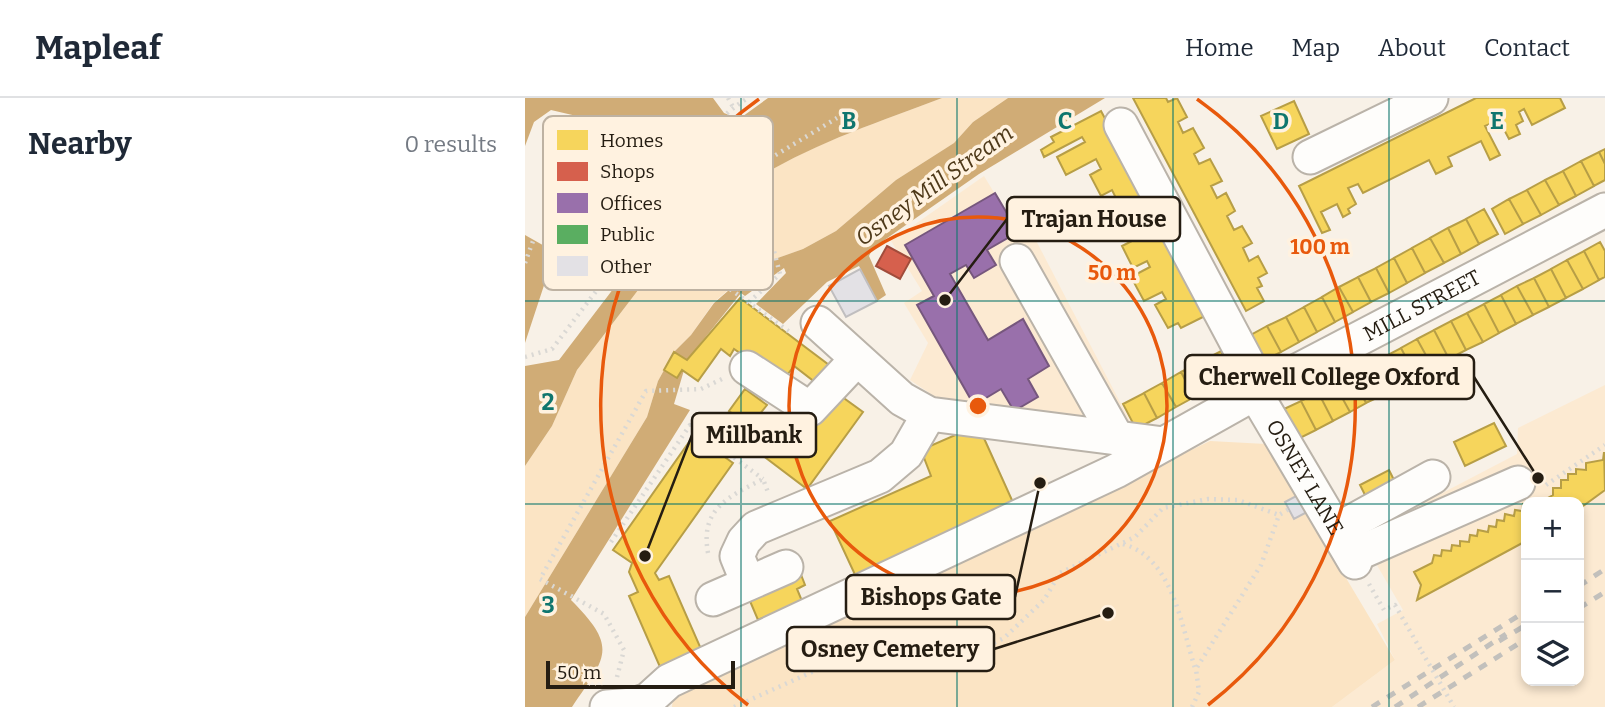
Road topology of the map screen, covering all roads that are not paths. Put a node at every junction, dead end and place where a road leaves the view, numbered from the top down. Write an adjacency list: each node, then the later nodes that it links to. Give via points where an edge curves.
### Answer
1 (1431, 98): 3 (street)
2 (1121, 125): 9 (street, OSNEY LANE)
3 (1310, 158)
4 (1605, 210): 9 (street, MILL STREET)
5 (1017, 261): 11 (street)
6 (818, 323): 7 (street)
7 (857, 359): 8 (street, via 810,409); 10 (street, via 902,399)
8 (747, 368)
9 (1258, 392): 12 (street, MILL STREET); 15 (street, OSNEY LANE)
10 (929, 414): 11 (street); 17 (street, via 906,454 880,476 756,528 737,556)
11 (1117, 438): 12 (street)
12 (1164, 444): 19 (street, MILL STREET, via 1020,518 669,681 648,700 634,705)
13 (1433, 477): 15 (street)
14 (1518, 483): 15 (street)
15 (1348, 549)
16 (786, 567): 17 (street)
17 (748, 583): 18 (street)
18 (713, 599)
19 (610, 696)

